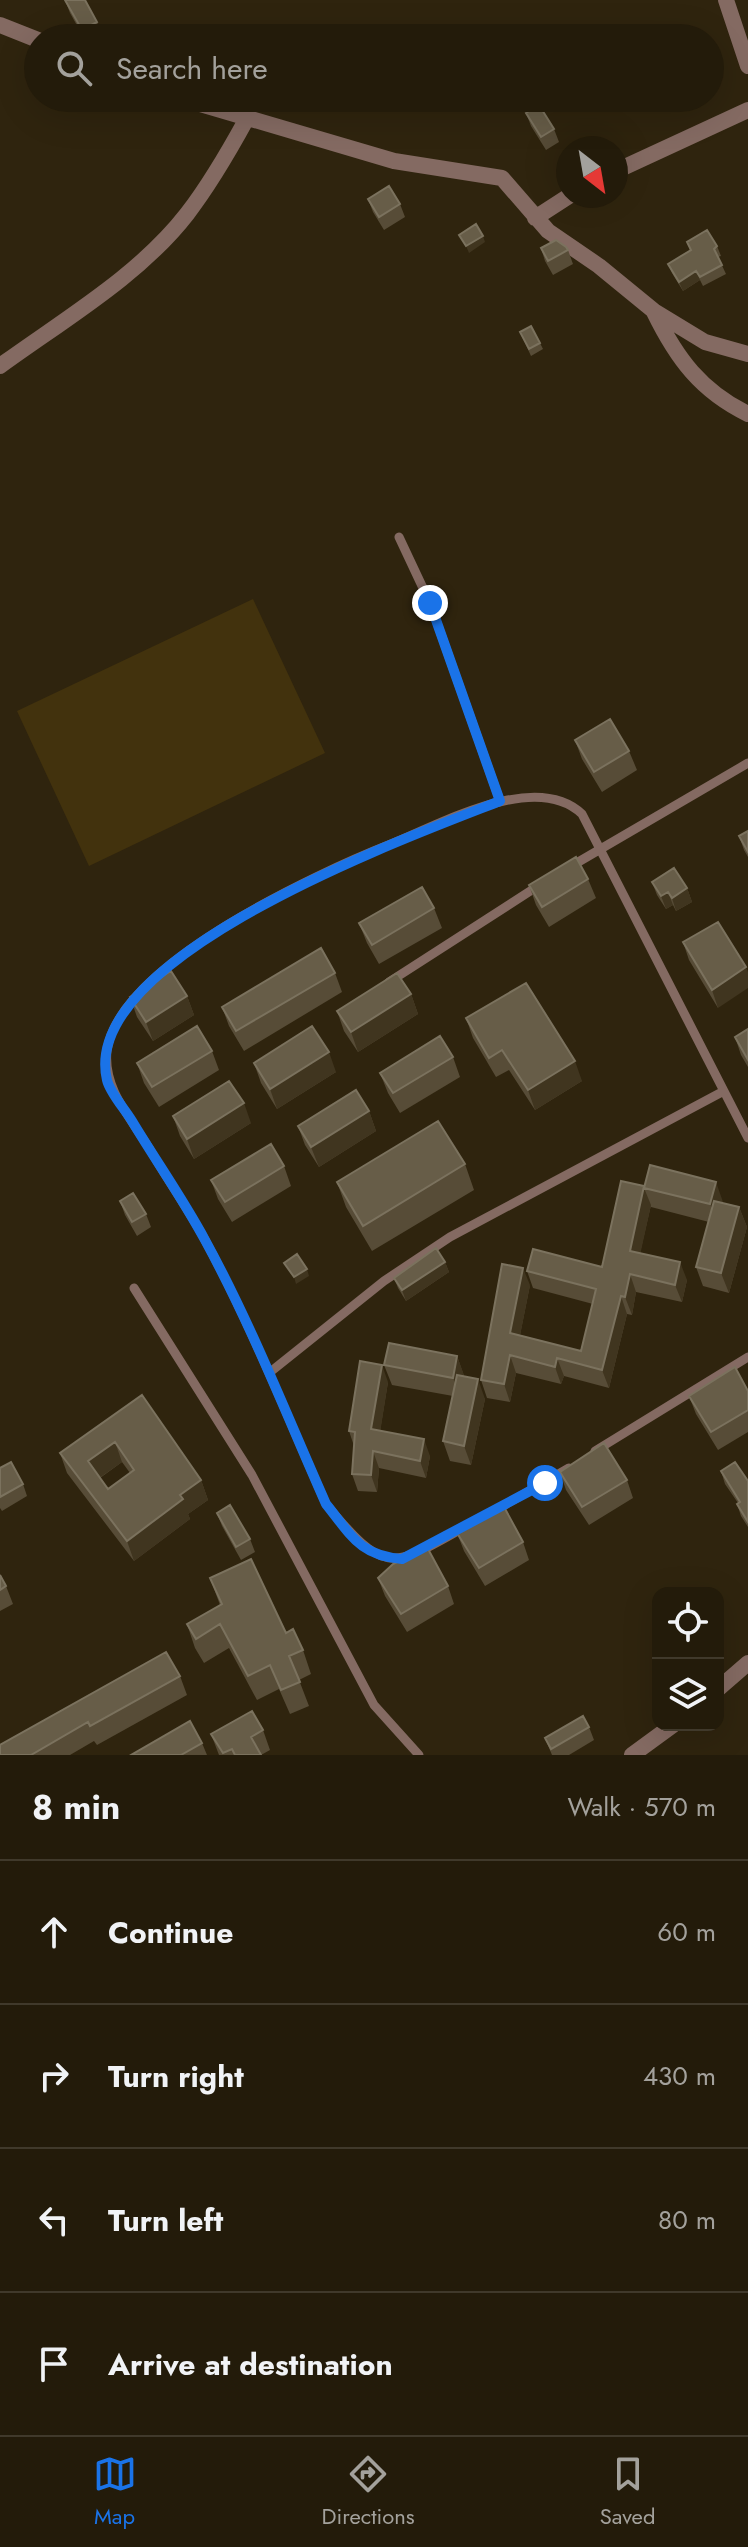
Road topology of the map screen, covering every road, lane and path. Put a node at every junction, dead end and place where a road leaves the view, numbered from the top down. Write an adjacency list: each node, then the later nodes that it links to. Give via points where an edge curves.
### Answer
1 (726, 0): 4 (street)
2 (0, 25): 3 (street)
3 (24, 34)
4 (748, 66)
5 (748, 110): 8 (street)
6 (222, 112): 7 (street)
7 (246, 120): 10 (street, via 394,161 502,178); 13 (street, via 186,216 154,250)
8 (628, 165)
9 (556, 204): 10 (street)
10 (535, 218): 11 (street)
11 (654, 311): 12 (street, via 705,342); 14 (street, via 687,370 716,397)
12 (748, 354)
13 (0, 366)
14 (748, 414)
15 (399, 537): 17 (lane, via 430,603)
16 (748, 763): 18 (lane)
17 (500, 801): 18 (lane, via 554,796 571,803); 26 (lane, via 384,847 229,922 159,972 124,1008 107,1049 107,1081 205,1240)
18 (600, 847): 19 (lane); 22 (lane)
19 (556, 875)
20 (544, 882): 21 (lane)
21 (384, 986)
22 (722, 1092): 23 (lane); 26 (lane, via 450,1237 384,1281)
23 (748, 1138)
24 (134, 1288): 32 (lane, via 252,1475 374,1705)
25 (748, 1357): 27 (lane)
26 (269, 1373): 28 (lane, via 326,1504 354,1539 377,1557 402,1559)
27 (491, 1513)
28 (478, 1520)
29 (748, 1663): 30 (street)
30 (724, 1684)
31 (665, 1731): 33 (street)
32 (419, 1755)
33 (632, 1755)

